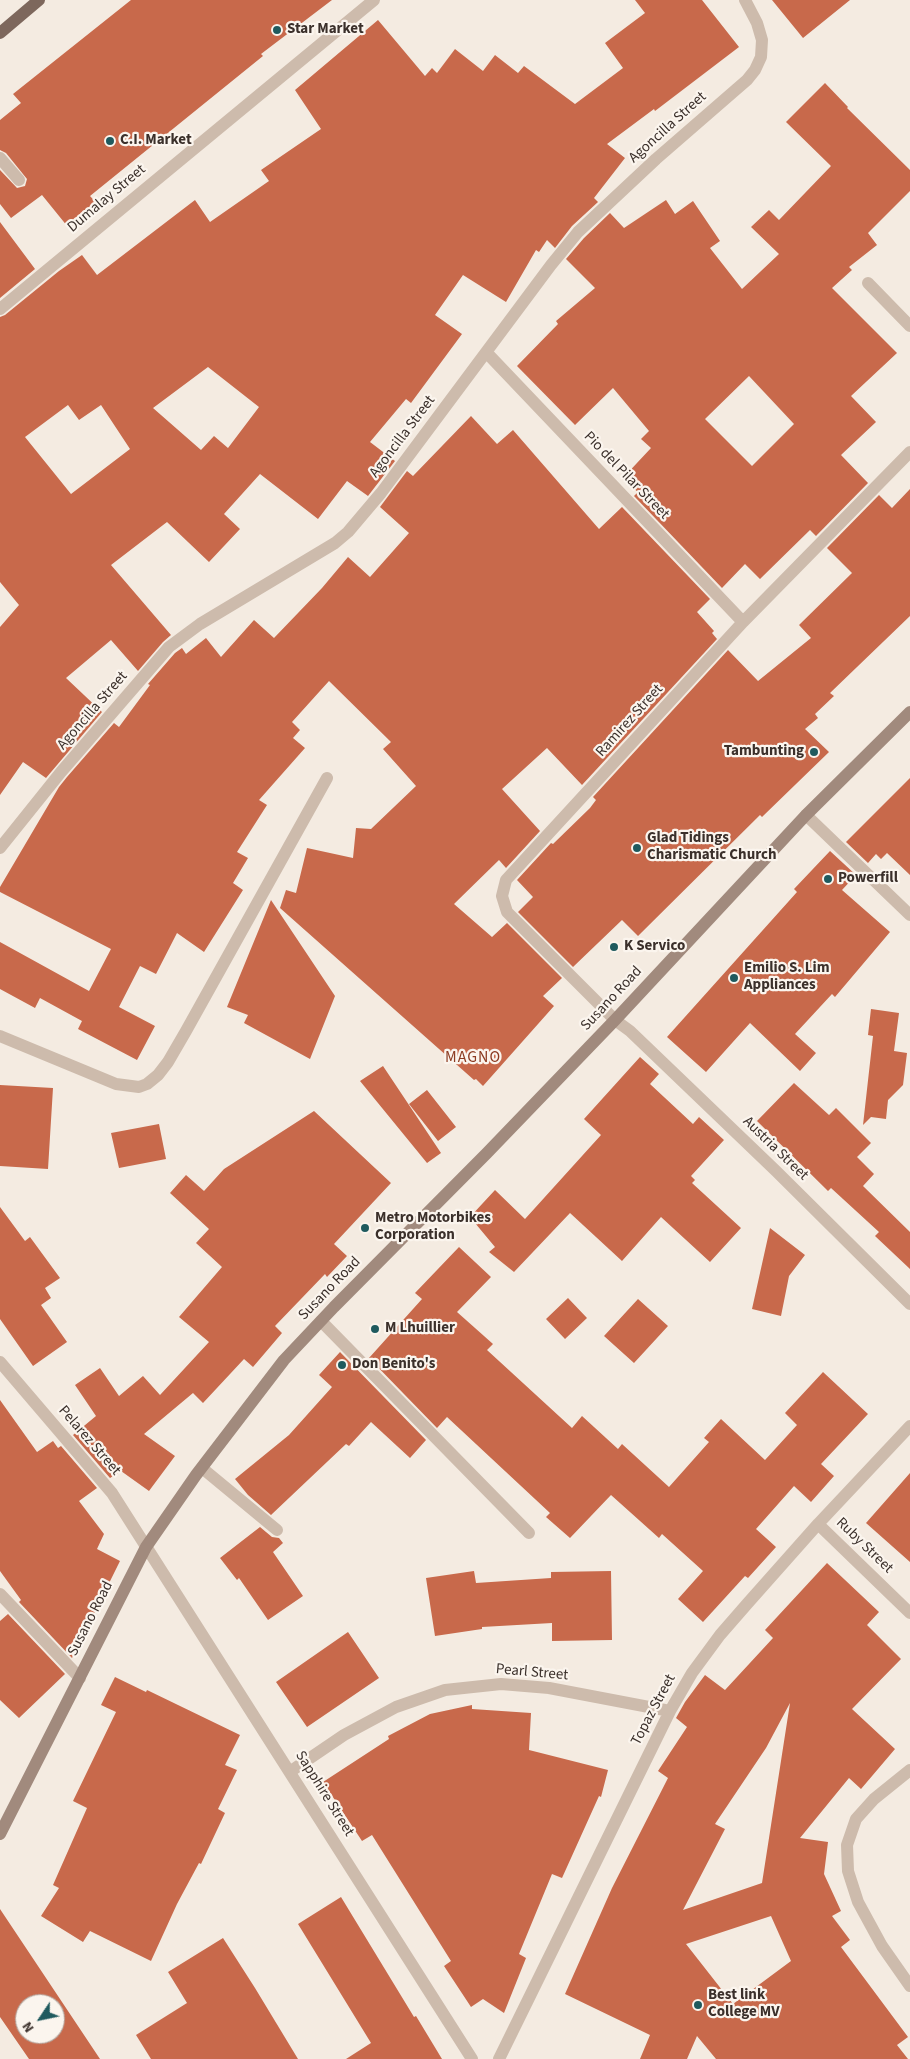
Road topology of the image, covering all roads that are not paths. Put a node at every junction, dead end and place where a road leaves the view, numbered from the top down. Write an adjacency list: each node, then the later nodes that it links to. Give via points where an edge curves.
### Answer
1 (39, 0): 4 (main road)
2 (374, 0): 8 (street, Dumalay Street)
3 (745, 0): 10 (street, Agoncilla Street, via 762,40 761,57 755,70 578,232)
4 (0, 33)
5 (0, 158): 6 (street)
6 (19, 180)
7 (868, 283): 9 (street)
8 (0, 309)
9 (910, 326)
10 (486, 352): 12 (street, Pio del Pilar Street); 16 (street, Agoncilla Street, via 348,532 200,624 169,647)
11 (910, 452): 12 (street, Ramirez Street)
12 (743, 622): 18 (street, Ramirez Street, via 506,880 502,896 507,912)
13 (910, 712): 15 (main road, Susano Road)
14 (327, 778): 19 (street, via 168,1062 147,1084 139,1087 116,1084)
15 (806, 815): 17 (street); 18 (main road, Susano Road)
16 (0, 848)
17 (910, 915)
18 (615, 1020): 20 (street, Austria Street, via 776,1171); 21 (main road, Susano Road)
19 (0, 1036)
20 (910, 1304)
21 (322, 1321): 24 (main road, Susano Road, via 284,1360); 27 (street)
22 (0, 1362): 28 (street, Pelarez Street, via 112,1493)
23 (910, 1426): 25 (street, Topaz Street)
24 (202, 1468): 26 (street); 28 (main road, Susano Road)
25 (818, 1524): 30 (street, Ruby Street); 32 (street, Topaz Street, via 720,1635)
26 (277, 1530)
27 (528, 1533)
28 (146, 1547): 31 (main road, Susano Road); 34 (street, Sapphire Street)
29 (0, 1594): 31 (street)
30 (910, 1613)
31 (80, 1678): 35 (main road, Susano Road)
32 (670, 1710): 34 (street, Pearl Street, via 540,1687 501,1684 445,1690 396,1707 344,1735); 38 (street, Topaz Street)
33 (910, 1770): 36 (street, via 874,1799 856,1819 847,1845 848,1871 858,1902 882,1946)
34 (290, 1771): 37 (street, Sapphire Street)
35 (0, 1834)
36 (910, 1986)
37 (472, 2059)
38 (499, 2059)

